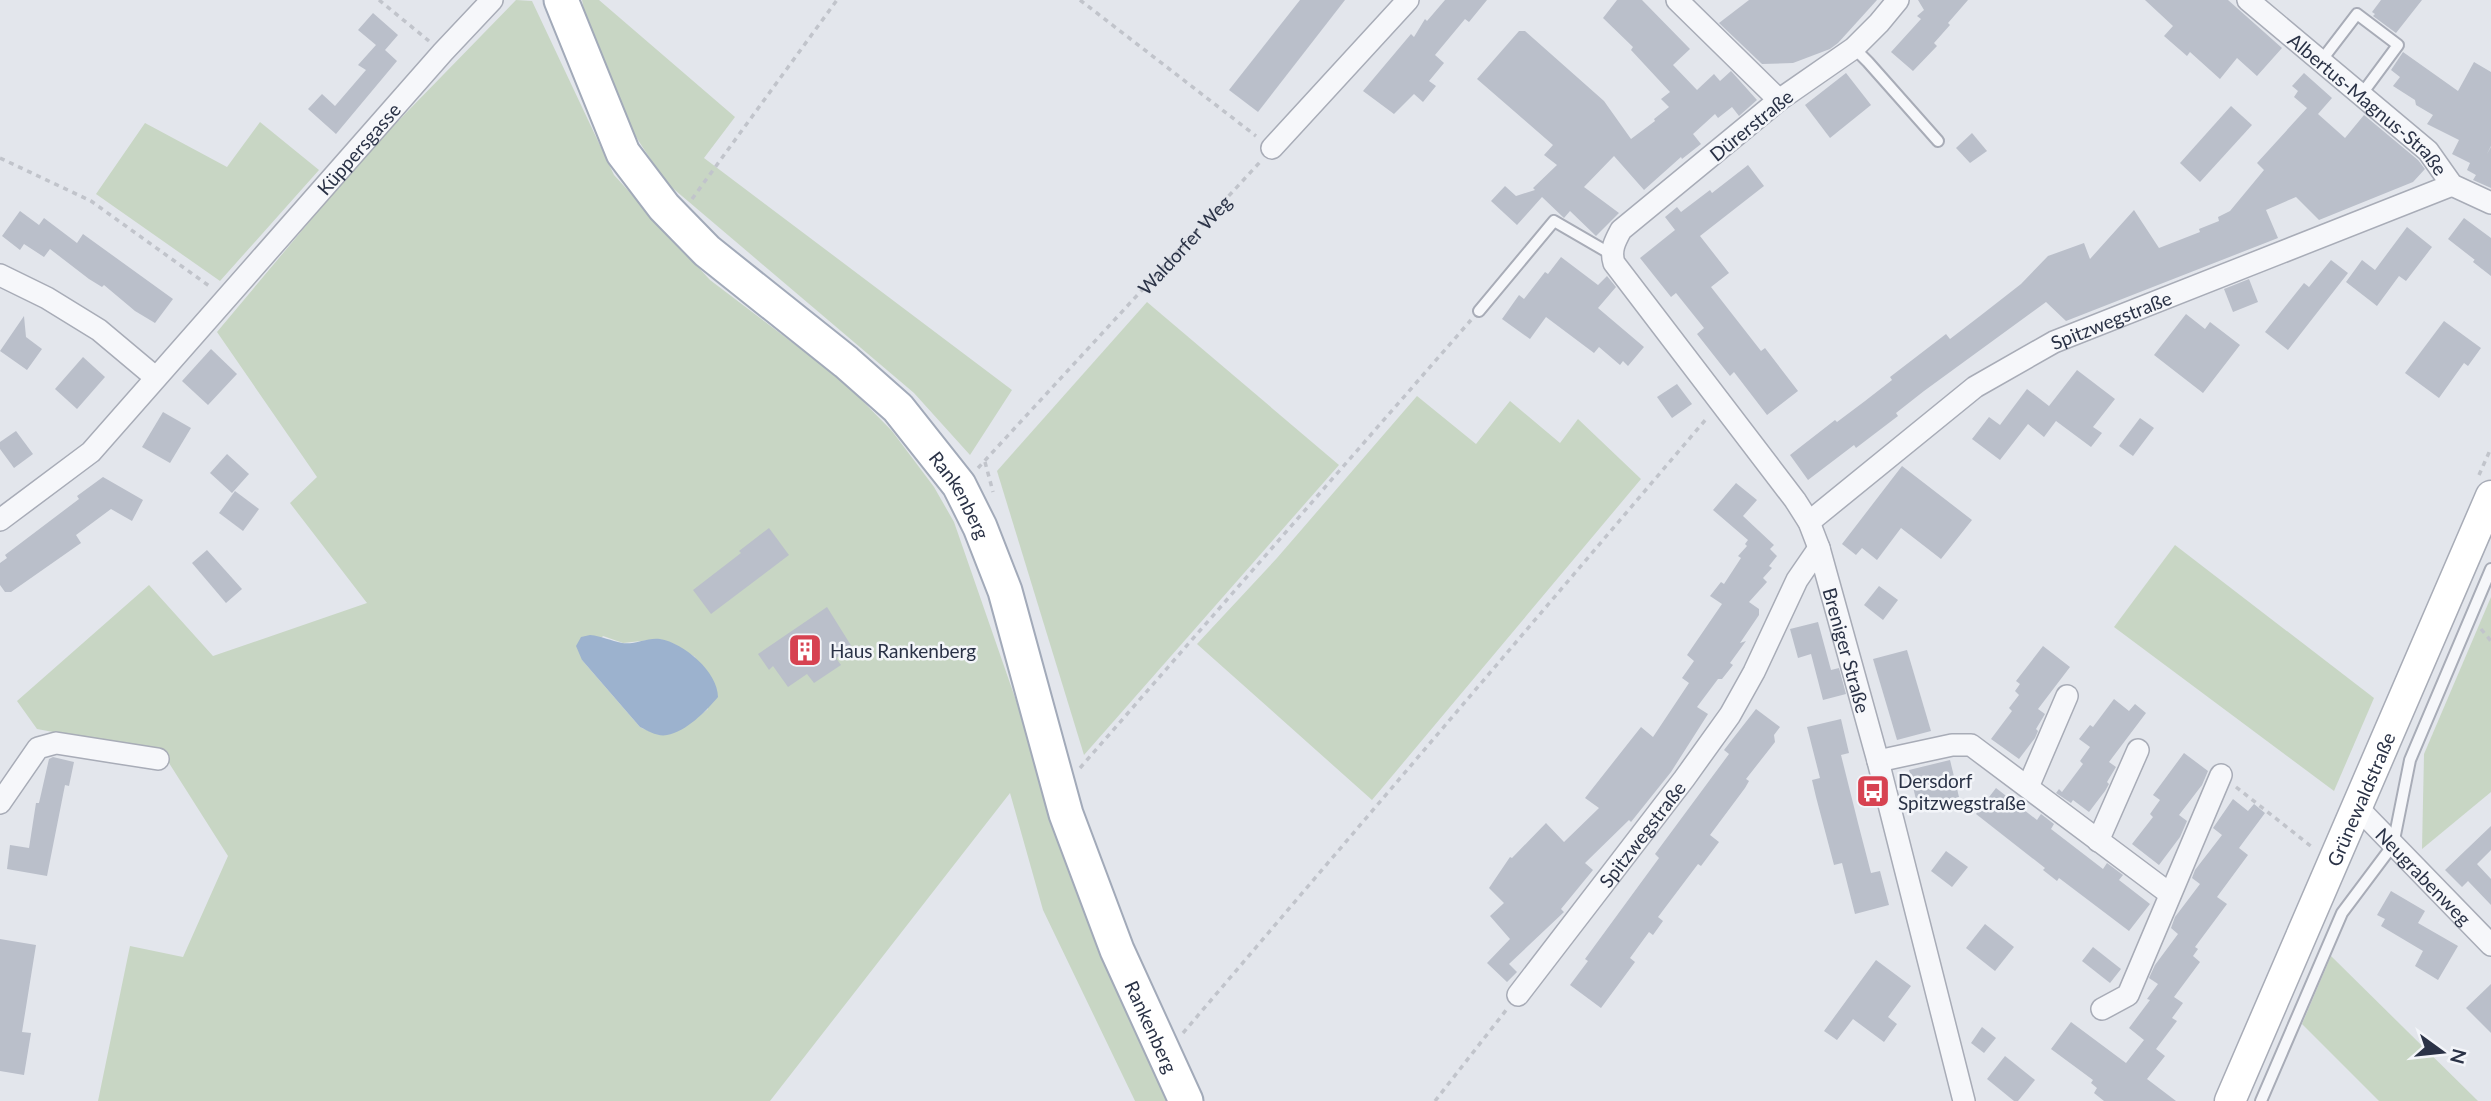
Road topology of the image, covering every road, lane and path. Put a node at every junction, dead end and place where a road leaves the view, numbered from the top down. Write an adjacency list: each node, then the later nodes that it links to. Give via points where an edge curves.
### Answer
1 (379, 0): 11 (path)
2 (492, 0): 11 (street, Küppersgasse)
3 (561, 0): 20 (main road, Rankenberg, via 623,153)
4 (837, 0): 20 (path)
5 (1080, 0): 16 (path)
6 (1408, 0): 16 (street)
7 (1677, 0): 14 (street)
8 (1898, 0): 10 (street, Dürerstraße)
9 (2248, 0): 12 (street, Albertus-Magnus-Straße)
10 (1854, 48): 14 (street, Dürerstraße); 15 (lane)
11 (443, 52): 23 (street, Küppersgasse)
12 (2321, 61): 13 (street, Albertus-Magnus-Straße); 13 (lane, via 2357,14 2398,46)
13 (2361, 95): 18 (street, Albertus-Magnus-Straße, via 2428,151)
14 (1779, 100): 21 (street, Dürerstraße, via 1621,230)
15 (1938, 141)
16 (1272, 148): 27 (path, Waldorfer Weg)
17 (0, 158): 23 (path, via 91,201)
18 (2452, 185): 19 (street, Albertus-Magnus-Straße); 30 (street, Spitzwegstraße, via 2054,342 1975,387)
19 (2491, 203)
20 (677, 220): 27 (main road, Rankenberg, via 707,251 898,408)
21 (1611, 254): 24 (lane, via 1554,221); 26 (street, Breniger Straße)
22 (0, 275): 25 (street, via 99,330)
23 (226, 297): 25 (street, Küppersgasse)
24 (1479, 310): 37 (path)
25 (155, 377): 29 (street, Küppersgasse, via 91,452)
26 (1720, 404): 30 (street, Breniger Straße); 49 (path)
27 (959, 485): 50 (main road, Rankenberg, via 1005,591 1071,827 1117,950)
28 (2491, 496): 41 (main road, Grünewaldstraße)
29 (0, 520)
30 (1809, 522): 31 (street, Breniger Straße)
31 (1819, 548): 36 (street, Breniger Straße); 47 (street, Spitzwegstraße, via 1797,580 1730,715)
32 (2491, 569): 43 (lane, Grünewaldstraße, via 2410,760)
33 (2067, 696): 39 (street)
34 (2138, 750): 42 (street)
35 (158, 759): 40 (street, via 56,743 38,748)
36 (1878, 761): 39 (street, via 1971,745); 52 (street, Breniger Straße)
37 (1077, 771)
38 (2221, 775): 44 (path); 45 (street)
39 (2028, 787): 42 (street)
40 (0, 803)
41 (2357, 807): 43 (street, Neugrabenweg); 53 (main road, Grünewaldstraße)
42 (2098, 841): 45 (street)
43 (2393, 845): 46 (street, Neugrabenweg); 54 (lane, Grünewaldstraße, via 2342,913)
44 (2314, 849)
45 (2170, 894): 48 (street, via 2127,995)
46 (2491, 945)
47 (1518, 995): 51 (path)
48 (2102, 1009)
49 (1180, 1037)
50 (1186, 1101)
51 (1435, 1101)
52 (1964, 1101)
53 (2230, 1101)
54 (2261, 1101)

